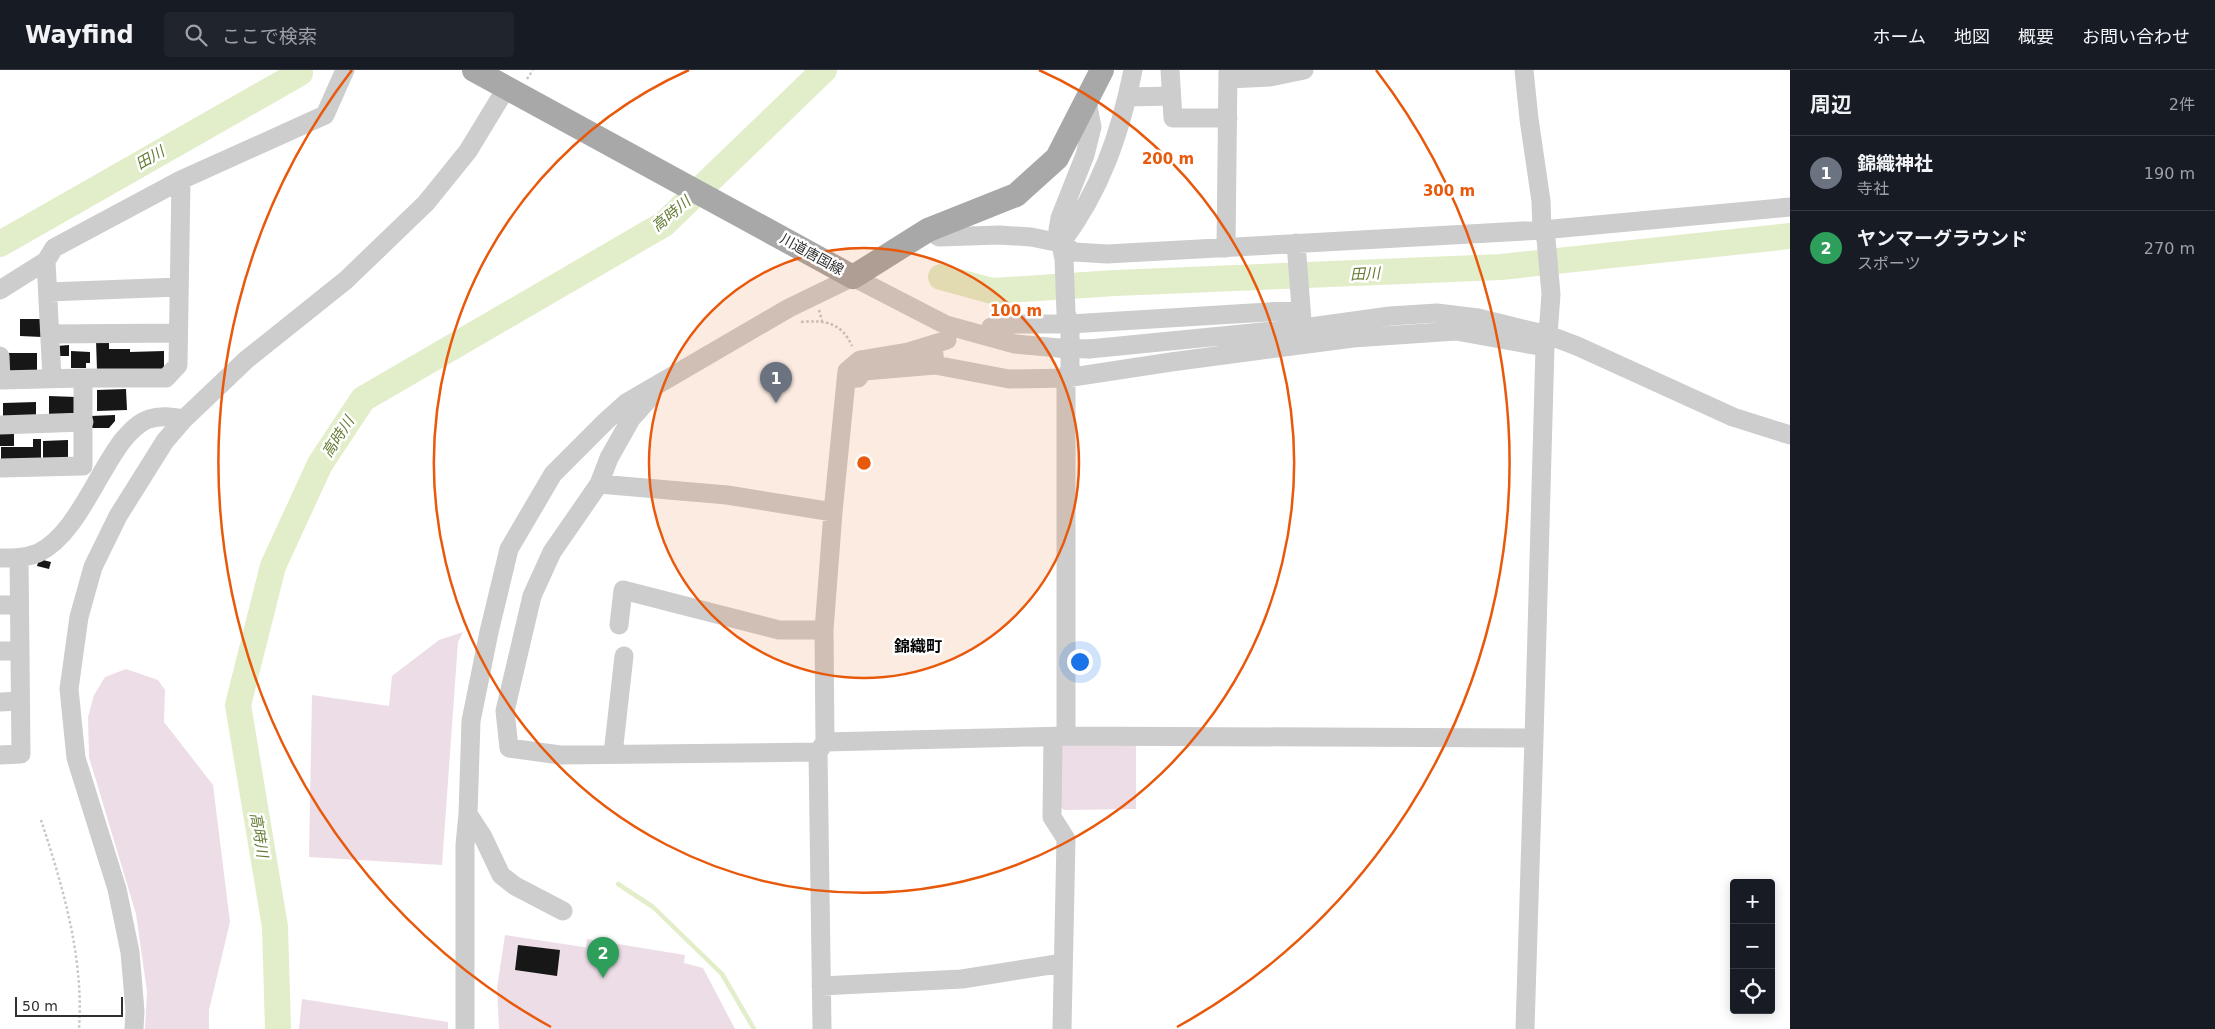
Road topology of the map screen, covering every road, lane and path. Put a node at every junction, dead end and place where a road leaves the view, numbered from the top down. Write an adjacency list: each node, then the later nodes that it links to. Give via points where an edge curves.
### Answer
1 (346, 70): 14 (street, via 325,115)
2 (474, 70): 9 (main road, 川道唐国線)
3 (1133, 70): 11 (street)
4 (1170, 70): 10 (street)
5 (1304, 70): 8 (street, via 1270,77)
6 (1524, 70): 17 (street)
7 (1099, 72): 12 (main road, 川道唐国線)
8 (1228, 74): 13 (street)
9 (517, 92): 22 (main road, 川道唐国線); 41 (street, via 426,204 346,280 246,360)
10 (1172, 96): 11 (street); 13 (street, via 1173,118)
11 (1128, 97): 20 (street, via 1109,160)
12 (1087, 101): 16 (main road, 川道唐国線, via 1057,158 1016,195); 20 (street, via 1092,127 1085,155 1060,218 1058,230)
13 (1228, 118): 19 (street)
14 (181, 180): 21 (street, via 54,248); 23 (street)
15 (1790, 206): 17 (street)
16 (928, 230): 20 (street, via 939,237 999,234 1031,237); 22 (main road, 川道唐国線)
17 (1544, 235): 18 (street); 32 (street, via 1551,294)
18 (1296, 247): 19 (street); 28 (street)
19 (1226, 248): 20 (street, via 1107,254)
20 (1063, 251): 26 (street)
21 (46, 261): 24 (street); 25 (street)
22 (845, 273): 28 (street, bridge, via 946,325 1015,344 1089,350); 40 (street)
23 (179, 287): 25 (street); 30 (street)
24 (0, 290)
25 (48, 292): 31 (street)
26 (1068, 319): 28 (street); 29 (street); 37 (street, via 1070,368)
27 (793, 322): 34 (path, via 822,320 841,329 852,344)
28 (1302, 322): 32 (street, via 1437,313 1478,318); 37 (street, via 1171,362)
29 (991, 327)
30 (178, 333): 31 (street); 36 (street, via 178,365 166,378)
31 (50, 334): 38 (street)
32 (1546, 341): 45 (street, via 1578,346 1733,417); 60 (street)
33 (0, 356): 39 (street)
34 (856, 364): 35 (street, via 860,360 908,352 940,342); 44 (street, via 847,371)
35 (935, 365): 37 (street, via 1009,379); 44 (street, via 864,371 856,381 847,420)
36 (83, 378): 38 (street); 42 (street)
37 (1066, 378): 59 (street)
38 (52, 379): 39 (street)
39 (1, 380)
40 (655, 386): 47 (street, via 649,399 631,419 609,458); 64 (street, via 612,415 553,474 509,550 472,722)
41 (184, 419): 49 (street, via 164,416 148,419 130,431 72,521 56,539 38,552); 70 (street, via 164,441 118,516 93,568 79,617 69,689 76,758 115,880 130,952)
42 (84, 422): 43 (street); 46 (street, via 83,466)
43 (0, 425)
44 (841, 429): 48 (street)
45 (1790, 435)
46 (0, 468)
47 (599, 484): 48 (street, via 726,495); 62 (street, via 552,552 532,596 505,711 508,748 560,755)
48 (833, 512): 53 (street)
49 (9, 558): 51 (street)
50 (0, 605): 51 (street)
51 (19, 605): 54 (street)
52 (619, 625): 53 (street, via 623,590 779,630)
53 (824, 630): 61 (street)
54 (20, 651): 55 (street); 57 (street)
55 (0, 652)
56 (624, 656): 62 (street)
57 (20, 701): 58 (street); 63 (street, via 21,754)
58 (0, 702)
59 (1060, 737): 60 (street); 61 (street); 67 (street, via 1052,817 1066,839)
60 (1534, 738): 74 (street)
61 (822, 747): 62 (street); 68 (street)
62 (613, 754)
63 (0, 755)
64 (468, 814): 66 (street, via 501,875); 71 (street, via 465,845)
65 (41, 820): 69 (path, via 61,880 71,929 79,984)
66 (563, 911)
67 (1063, 963): 68 (street, via 962,979); 73 (street)
68 (821, 986): 72 (street)
69 (79, 1029)
70 (134, 1029)
71 (465, 1029)
72 (822, 1029)
73 (1062, 1029)
74 (1525, 1029)

